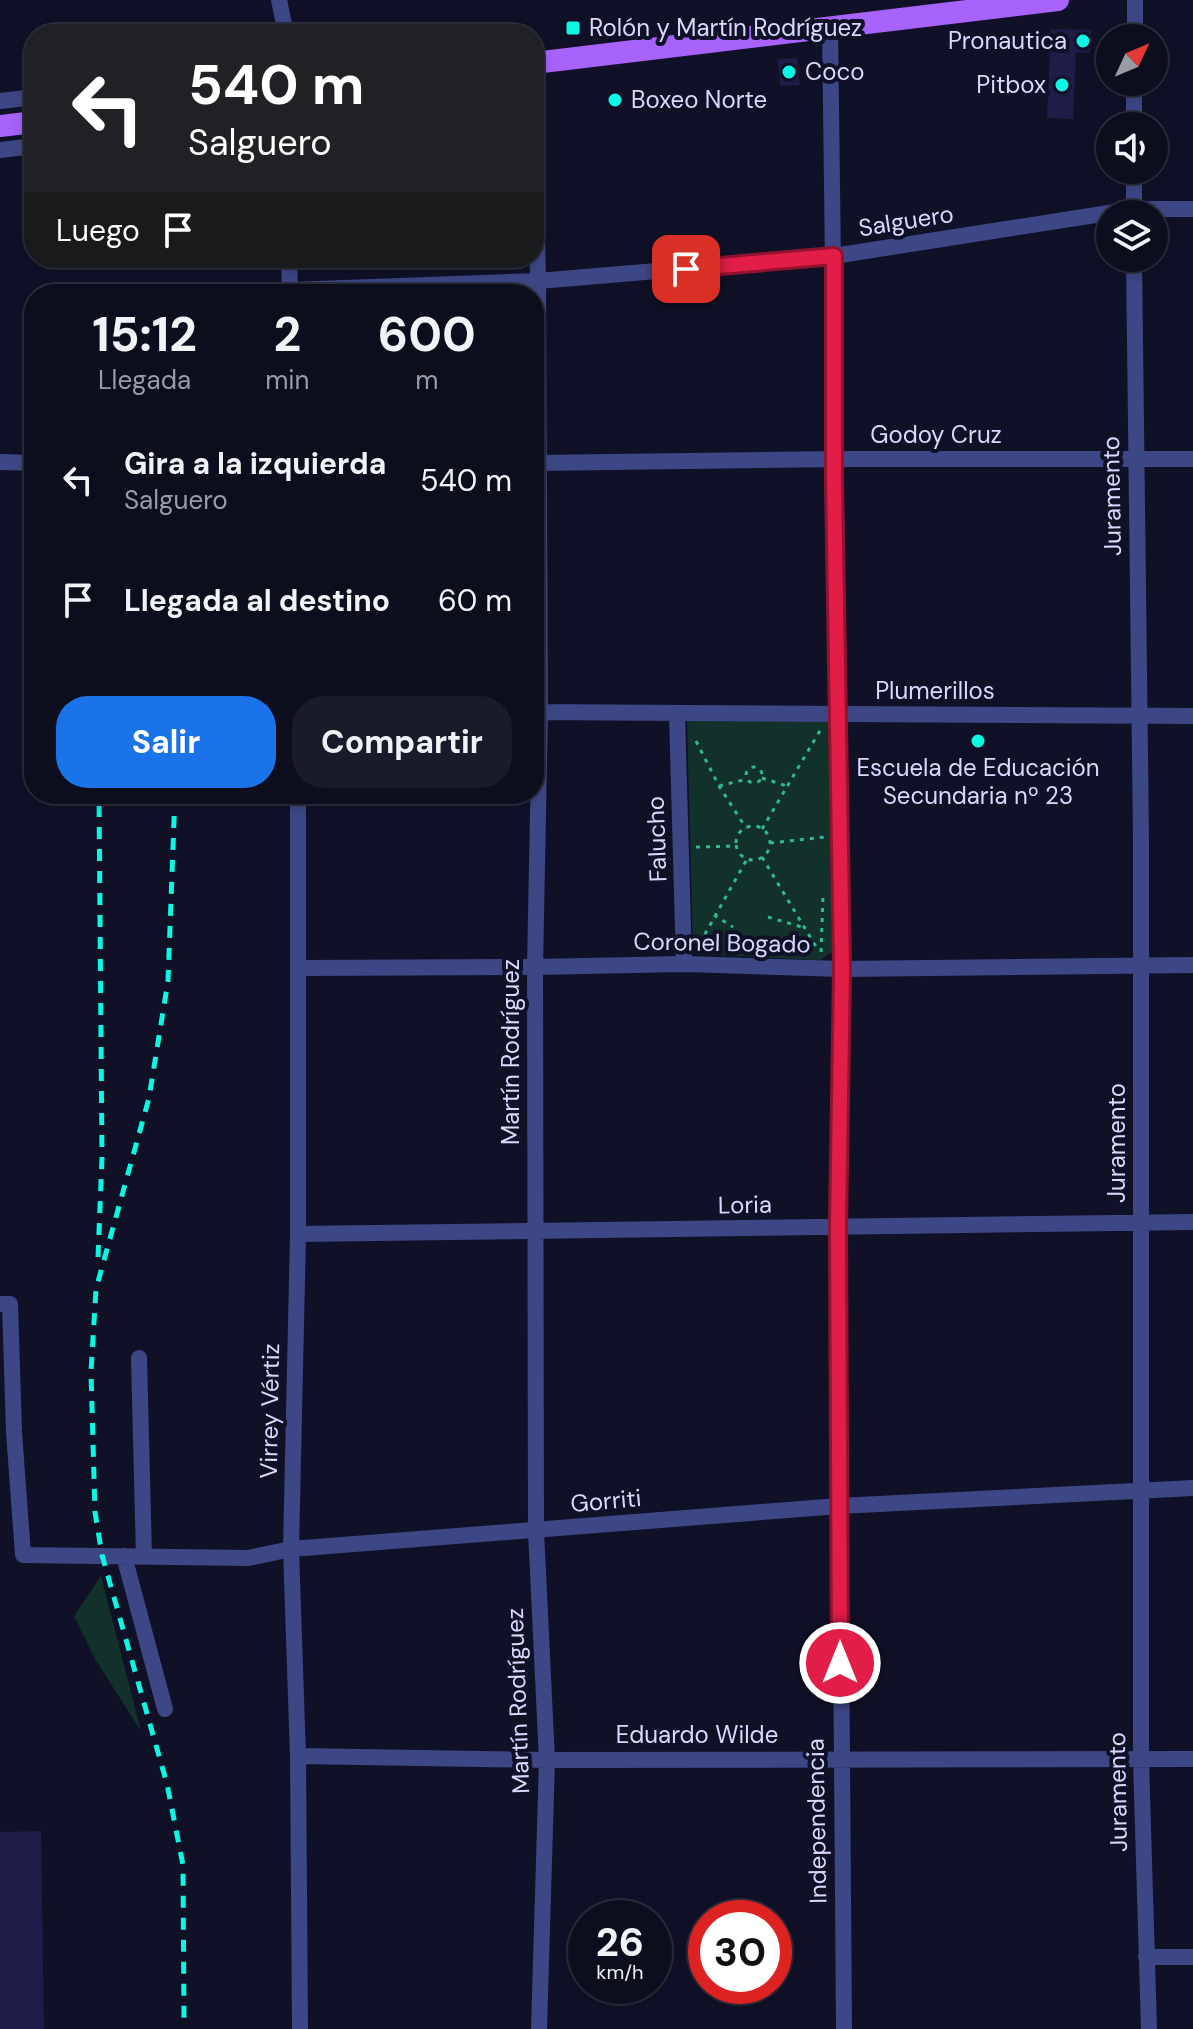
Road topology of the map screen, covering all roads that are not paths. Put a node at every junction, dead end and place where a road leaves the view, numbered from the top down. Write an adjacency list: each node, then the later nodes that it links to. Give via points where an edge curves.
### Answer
1 (279, 0): 4 (street)
2 (1058, 0): 6 (main road)
3 (1135, 0): 5 (street)
4 (284, 24)
5 (1135, 24)
6 (830, 28): 7 (main road); 17 (street, Independencia)
7 (544, 62)
8 (24, 98): 9 (street)
9 (0, 101)
10 (24, 123): 11 (main road)
11 (0, 126)
12 (24, 147): 13 (street)
13 (0, 150)
14 (1193, 209): 15 (street, Salguero)
15 (1168, 210)
16 (1096, 218): 17 (street, Salguero)
17 (834, 256): 20 (street, Salguero); 23 (street, Independencia)
18 (538, 268): 20 (street, Martín Rodríguez)
19 (1134, 272): 24 (street, Juramento)
20 (538, 281): 21 (street, Salguero); 22 (street, Martín Rodríguez)
21 (470, 284)
22 (538, 284)
23 (834, 459): 24 (street, Godoy Cruz); 28 (street, Godoy Cruz); 33 (street, Independencia)
24 (1134, 459): 25 (street, Godoy Cruz); 31 (street, Juramento)
25 (1193, 459)
26 (0, 462): 27 (street)
27 (24, 463)
28 (544, 463)
29 (544, 712): 30 (street, Plumerillos)
30 (677, 714): 33 (street, Plumerillos); 36 (street, Falucho)
31 (1138, 715): 32 (street, Plumerillos); 33 (street, Plumerillos); 37 (street, Juramento)
32 (1193, 716)
33 (831, 720): 41 (street, Independencia)
34 (298, 804): 40 (street, Virrey Vértiz)
35 (536, 804): 39 (street, Martín Rodríguez)
36 (684, 964): 39 (street, Coronel Bogado); 41 (street, Coronel Bogado)
37 (1141, 964): 38 (street, Coronel Bogado); 41 (street, Coronel Bogado); 43 (street, Juramento)
38 (1193, 965)
39 (535, 967): 40 (street, Coronel Bogado); 45 (street, Martín Rodríguez)
40 (298, 968): 46 (street, Virrey Vértiz)
41 (842, 969): 44 (street, Independencia)
42 (1193, 1222): 43 (street, Loria)
43 (1141, 1223): 44 (street, Loria); 50 (street, Juramento)
44 (838, 1227): 45 (street, Loria); 51 (street, Independencia)
45 (535, 1232): 46 (street, Loria); 52 (street, Martín Rodríguez)
46 (298, 1234): 53 (street, Virrey Vértiz)
47 (0, 1304): 54 (street, Gorriti, via 10,1304 23,1555)
48 (139, 1358): 55 (street)
49 (1193, 1488): 50 (street, Gorriti)
50 (1140, 1490): 51 (street, Gorriti); 61 (street, Juramento)
51 (839, 1506): 52 (street, Gorriti); 58 (street, Independencia)
52 (536, 1531): 53 (street, Gorriti); 60 (street, Martín Rodríguez)
53 (291, 1549): 55 (street, Gorriti, via 248,1558); 57 (street, Virrey Vértiz)
54 (124, 1556): 55 (street, Gorriti); 56 (street)
55 (144, 1557)
56 (165, 1709)
57 (298, 1756): 60 (street, Eduardo Wilde); 64 (street, Virrey Vértiz)
58 (840, 1758): 60 (street, Eduardo Wilde); 61 (street, Eduardo Wilde); 66 (street, Independencia)
59 (1193, 1759): 61 (street, Eduardo Wilde)
60 (547, 1760): 65 (street, Martín Rodríguez)
61 (1141, 1760): 62 (street, Juramento)
62 (1146, 1957): 63 (street); 67 (street, Juramento)
63 (1193, 1957)
64 (300, 2029)
65 (539, 2029)
66 (844, 2029)
67 (1149, 2029)

